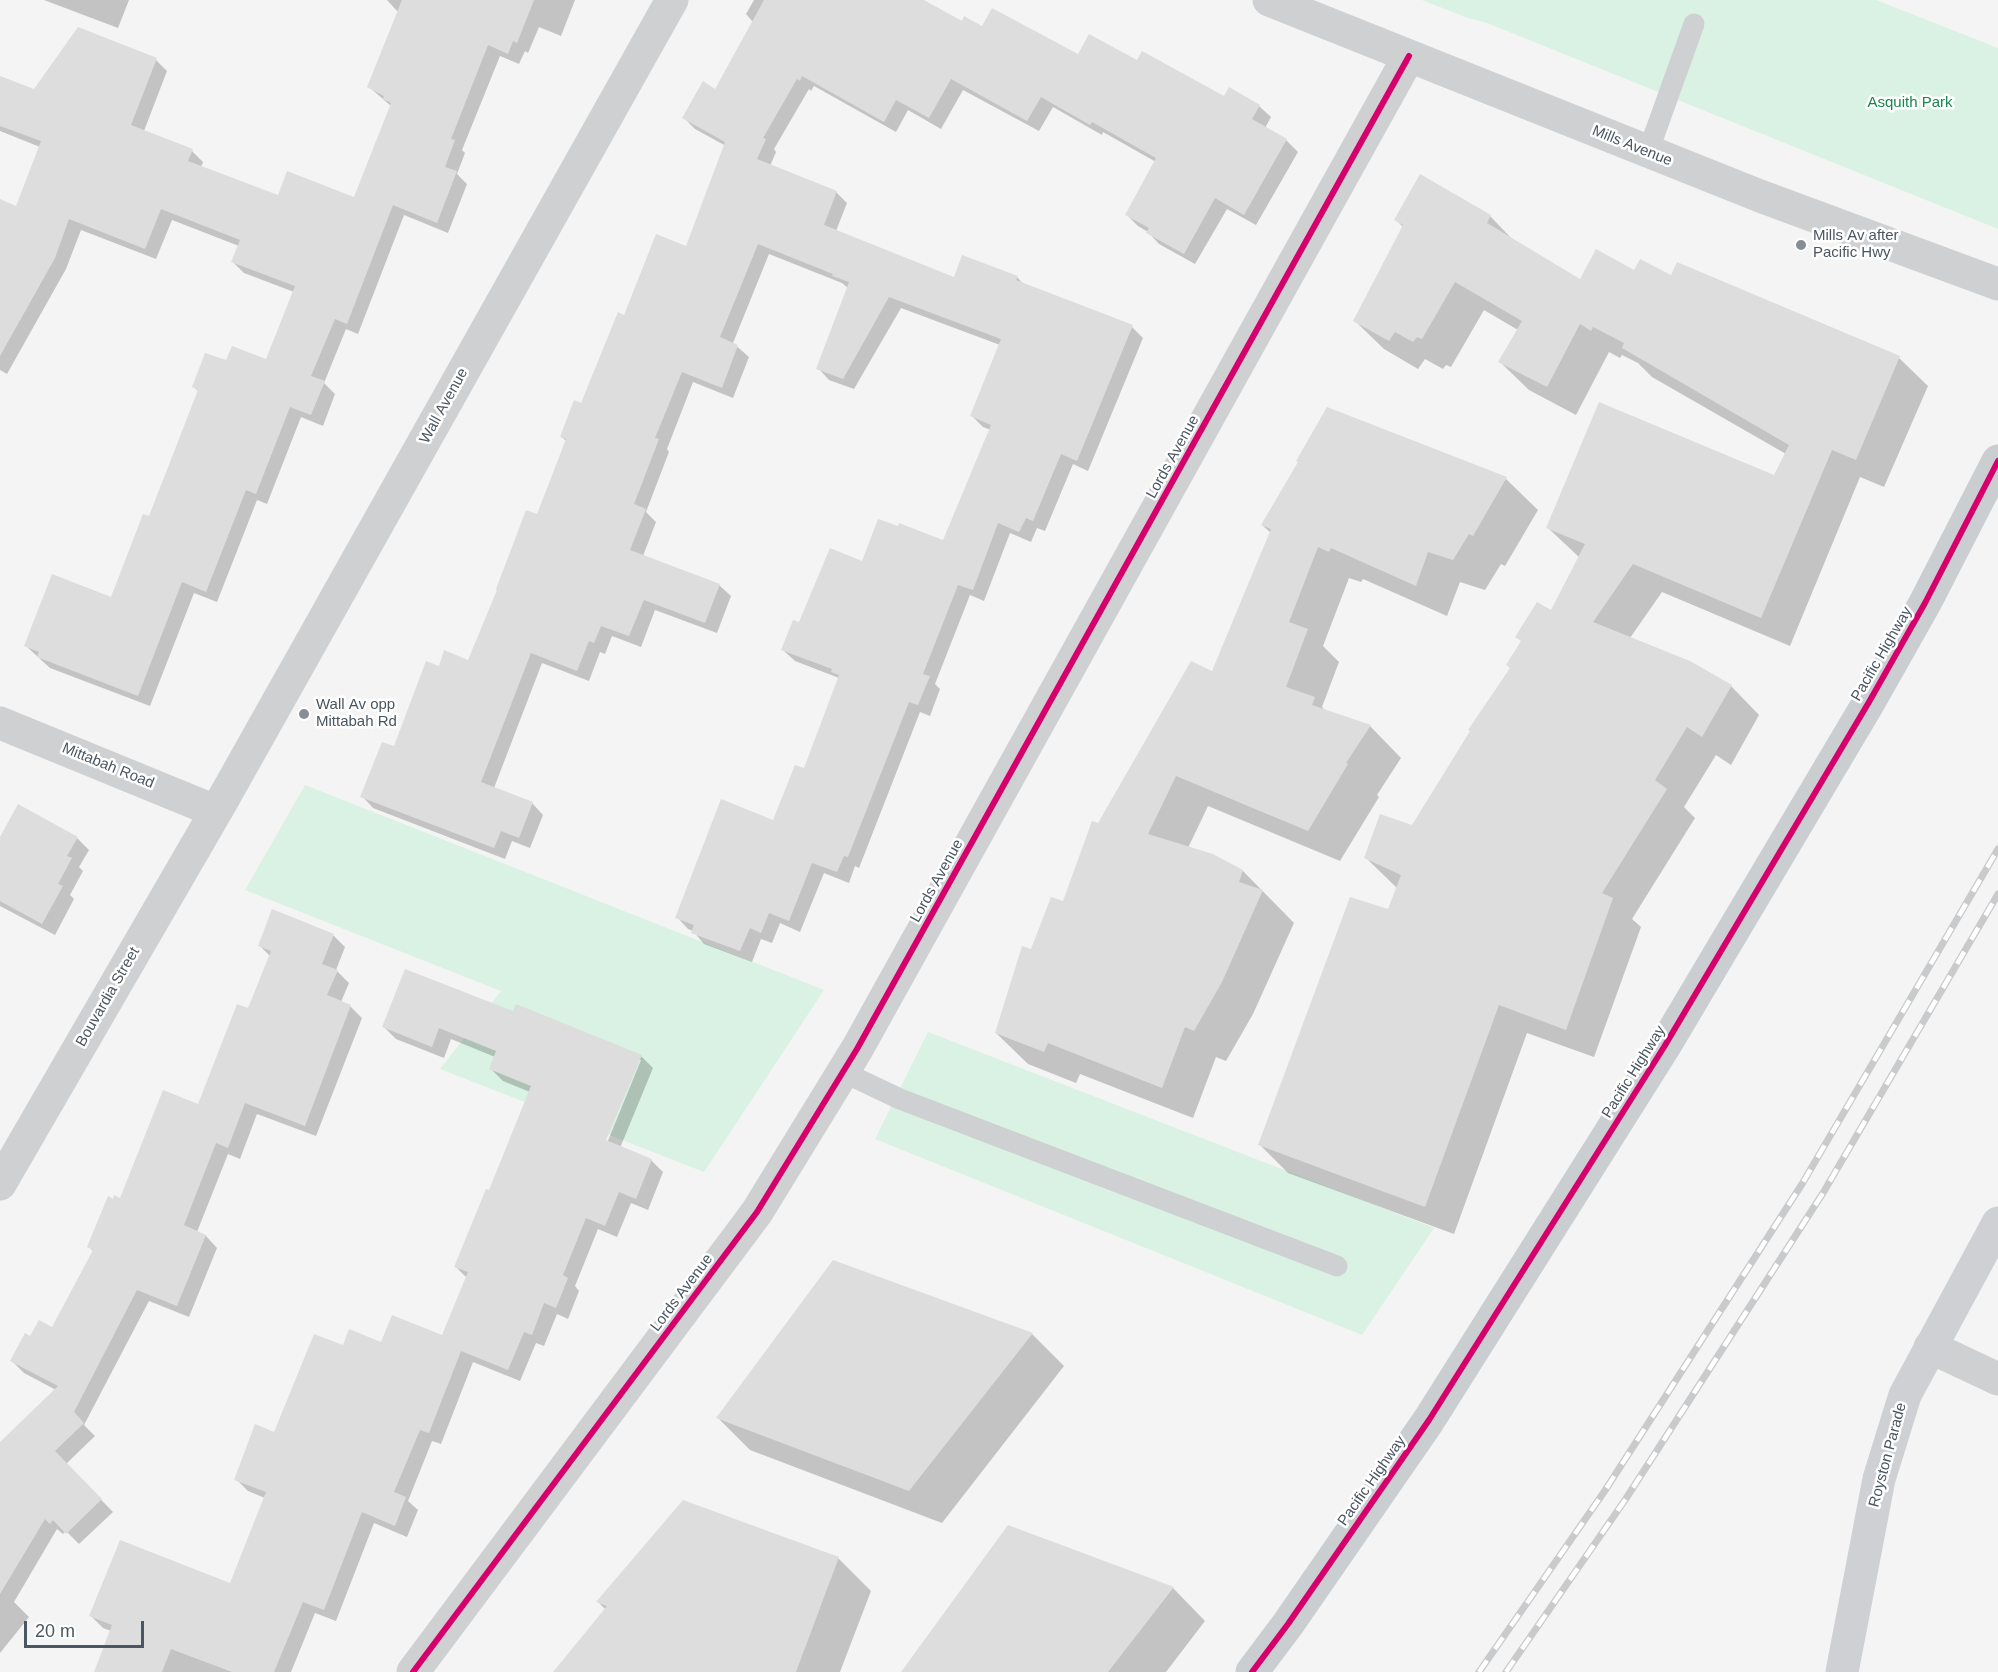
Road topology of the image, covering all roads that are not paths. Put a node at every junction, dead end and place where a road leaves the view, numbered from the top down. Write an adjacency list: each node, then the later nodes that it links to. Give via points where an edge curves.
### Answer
1 (672, 0): 9 (street, Wall Avenue)
2 (1269, 0): 4 (street, Mills Avenue)
3 (1694, 24): 5 (lane)
4 (1409, 56): 5 (street, Mills Avenue); 10 (street, Lords Avenue)
5 (1648, 152): 6 (street, Mills Avenue)
6 (1998, 284)
7 (1998, 461): 17 (main road, Pacific Highway, via 1914,622 1664,1047 1429,1420)
8 (0, 723): 9 (street, Mittabah Road)
9 (215, 811): 11 (street, Bouvardia Street)
10 (843, 1072): 13 (lane, via 900,1099); 16 (street, Lords Avenue, via 757,1212)
11 (0, 1184)
12 (1998, 1223): 14 (main road, Royston Parade)
13 (1337, 1266)
14 (1930, 1347): 15 (street); 18 (main road, Royston Parade, via 1905,1395 1885,1459)
15 (1998, 1379)
16 (413, 1672)
17 (1252, 1672)
18 (1842, 1672)

